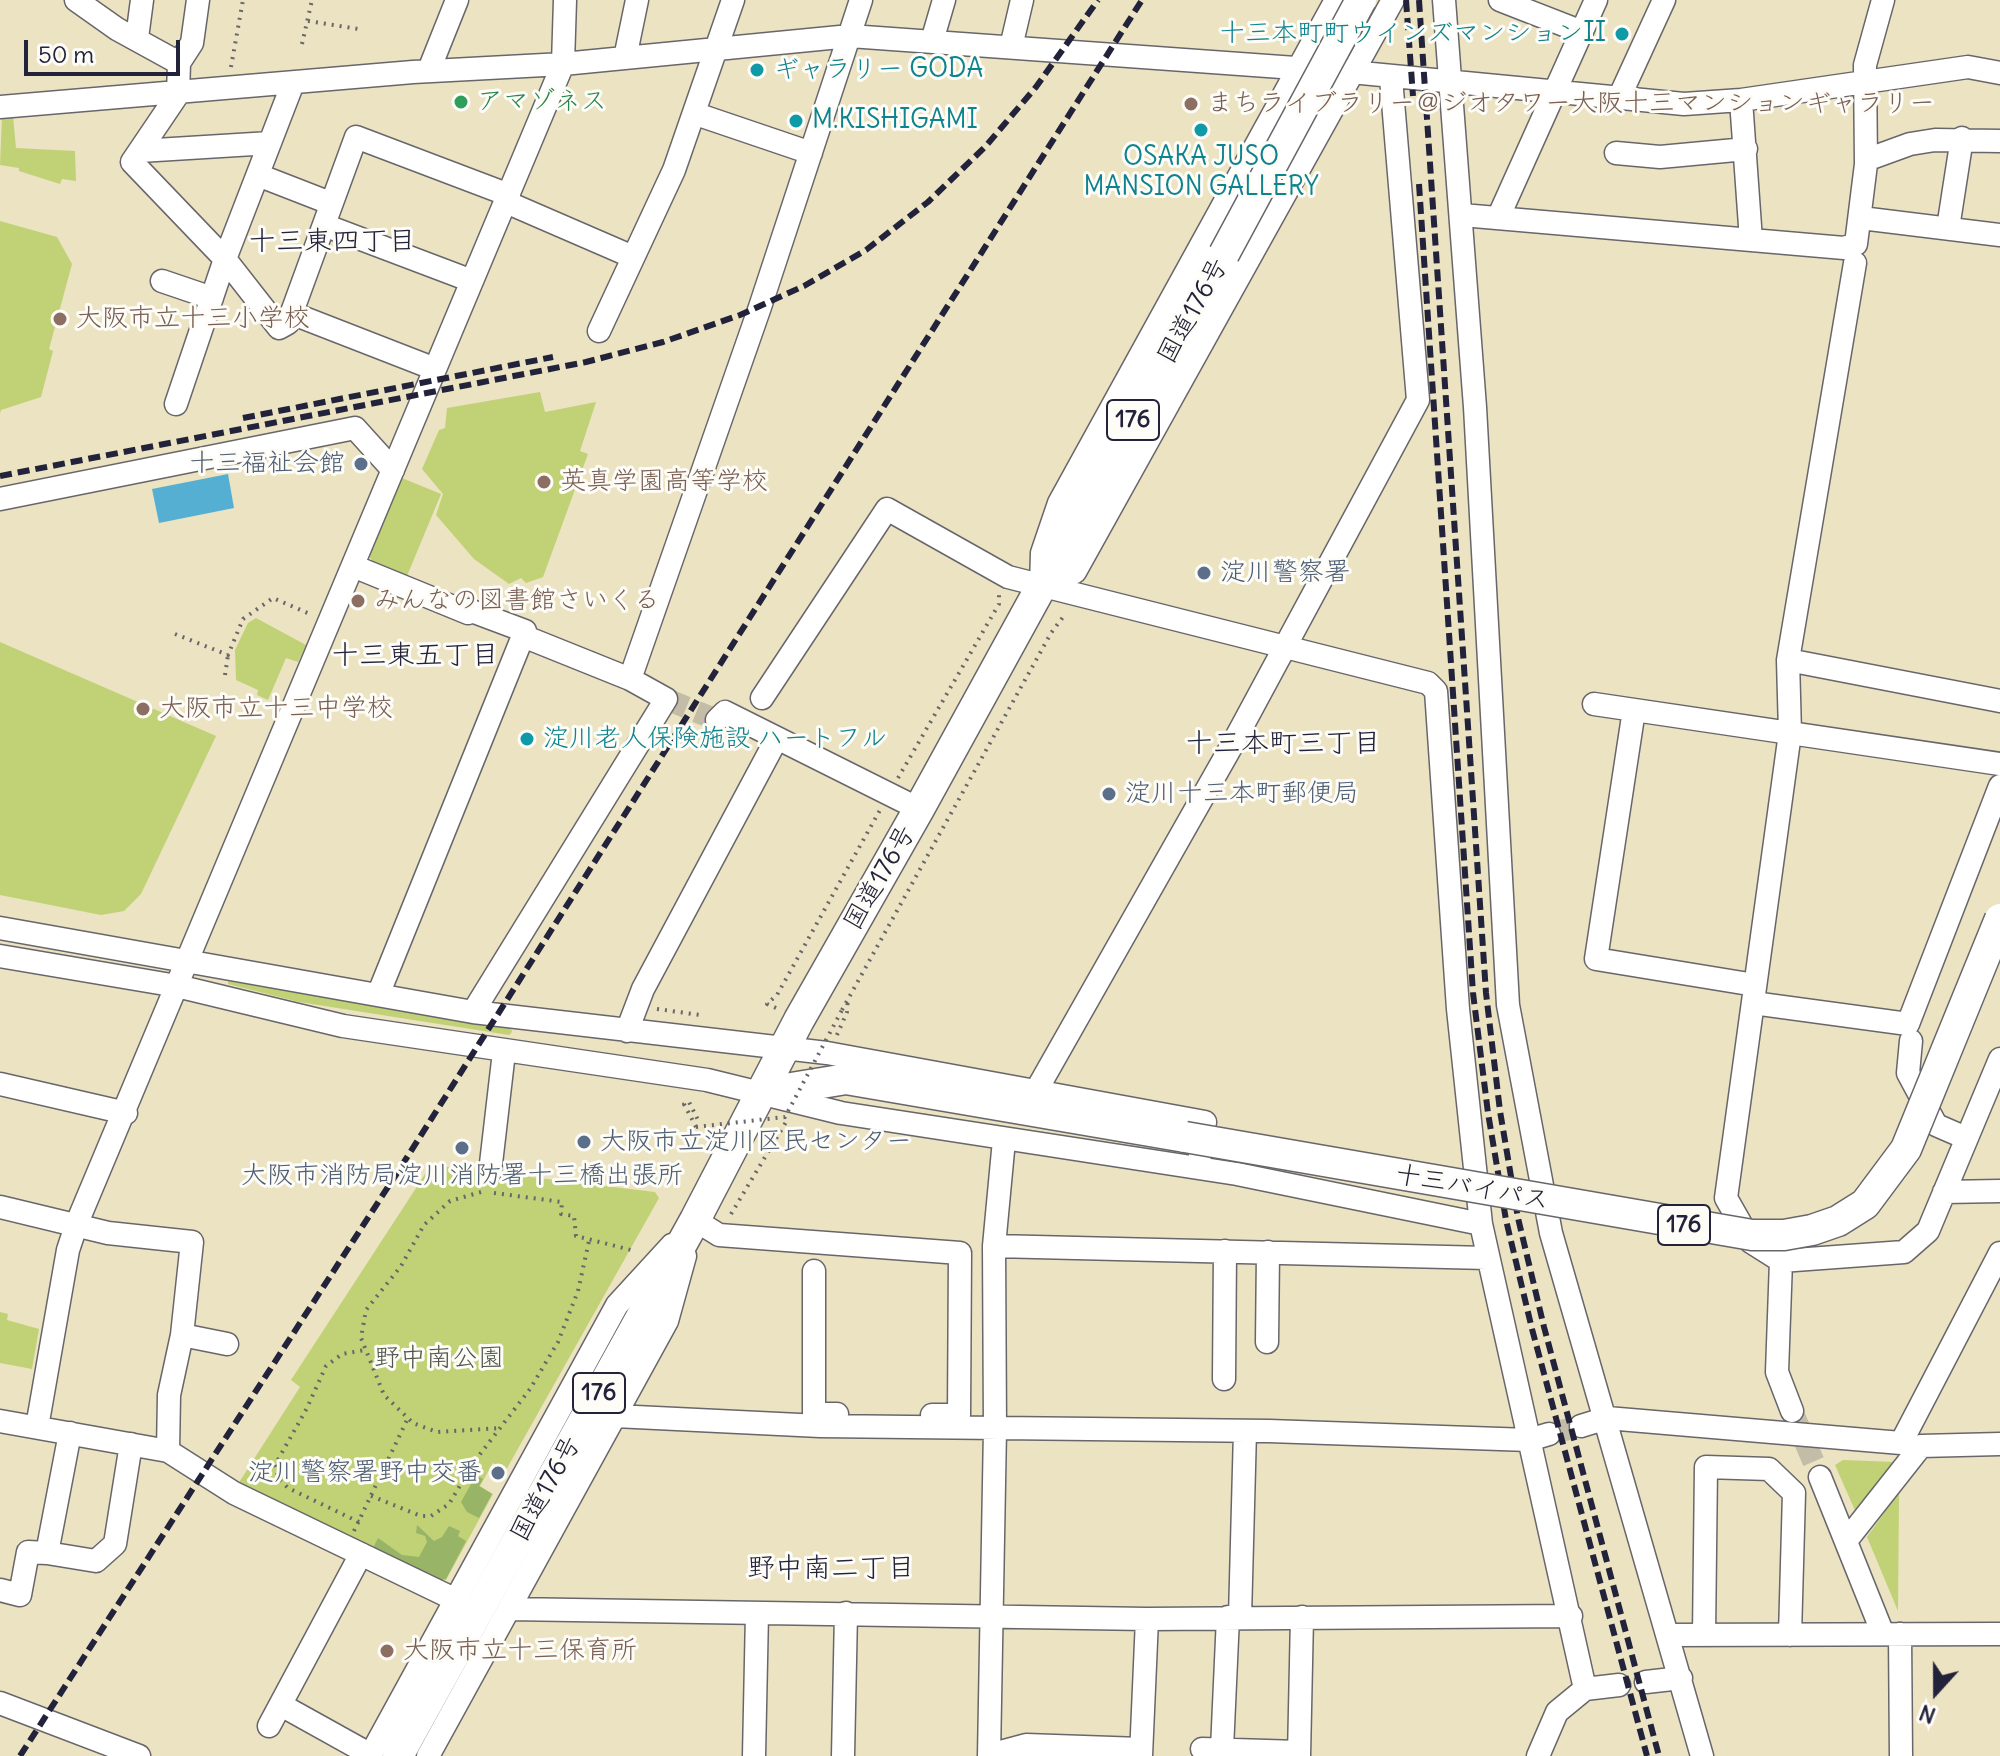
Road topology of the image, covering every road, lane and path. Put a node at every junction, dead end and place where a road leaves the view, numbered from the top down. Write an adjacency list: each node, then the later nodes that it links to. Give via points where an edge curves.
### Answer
1 (76, 0): 25 (street)
2 (142, 0): 25 (street)
3 (198, 0): 31 (street, via 192,43)
4 (243, 0): 41 (path)
5 (312, 0): 21 (path)
6 (457, 0): 34 (street)
7 (565, 0): 32 (street)
8 (637, 0): 30 (street)
9 (733, 0): 29 (street)
10 (861, 0): 24 (street)
11 (944, 0): 26 (street)
12 (1022, 0): 28 (street)
13 (1336, 0): 33 (street)
14 (1361, 0): 80 (highway, 国道176号 / 176, bridge)
15 (1393, 0): 35 (street)
16 (1444, 0): 39 (street)
17 (1500, 0): 23 (street)
18 (1596, 0): 23 (street)
19 (1664, 0): 44 (street)
20 (1883, 0): 40 (street)
21 (308, 21): 22 (path); 27 (path)
22 (358, 29)
23 (1582, 32): 42 (street)
24 (850, 36): 26 (street); 29 (street); 53 (street)
25 (137, 38): 31 (street)
26 (932, 41): 28 (street)
27 (302, 44)
28 (1011, 47): 33 (street)
29 (718, 48): 30 (street); 47 (street)
30 (625, 58): 32 (street)
31 (179, 63): 43 (street)
32 (563, 64): 34 (street); 57 (street)
33 (1299, 68): 35 (street); 80 (street, via 1059,503 1042,553)
34 (429, 70): 38 (street)
35 (1351, 72): 37 (street); 80 (street, via 1075,572)
36 (2000, 73): 40 (street, via 1968,67)
37 (1391, 78): 39 (street); 86 (street, via 1418,400)
38 (293, 83): 41 (street); 50 (street)
39 (1450, 83): 42 (street); 59 (street)
40 (1863, 83): 45 (street); 55 (street)
41 (228, 90): 43 (street)
42 (1555, 91): 44 (street); 60 (street)
43 (178, 94): 46 (street); 52 (street)
44 (1619, 98): 45 (street, via 1684,104)
45 (1741, 100): 51 (street)
46 (0, 107)
47 (696, 114): 53 (street); 66 (street)
48 (1962, 138): 49 (street); 55 (street, via 1910,144); 63 (street)
49 (2000, 141)
50 (270, 143): 52 (street); 56 (street)
51 (1746, 149): 54 (street, via 1660,157); 65 (street)
52 (140, 151): 67 (street, via 132,162)
53 (811, 153): 90 (street)
54 (1616, 153)
55 (1866, 160): 61 (street)
56 (258, 175): 58 (street); 67 (street)
57 (507, 198): 58 (street, via 356,137); 66 (street); 70 (street)
58 (330, 203): 62 (street)
59 (1462, 215): 60 (street); 148 (street, via 1508,1005 1551,1233)
60 (1498, 218): 65 (street)
61 (1861, 218): 63 (street); 65 (street, via 1856,244 1844,248)
62 (324, 225): 70 (street); 72 (street)
63 (1948, 228): 64 (street)
64 (2000, 233)
65 (1751, 240)
66 (633, 257): 73 (street)
67 (225, 259): 71 (street); 72 (street, via 279,328)
68 (1855, 263): 88 (street)
69 (162, 281): 71 (street)
70 (472, 281): 74 (street)
71 (212, 298): 75 (street)
72 (291, 313): 74 (street)
73 (599, 331)
74 (435, 369): 76 (street)
75 (176, 404)
76 (393, 470): 77 (street, via 355,428); 78 (street)
77 (0, 499)
78 (353, 566): 82 (street); 85 (street, via 525,631)
79 (1003, 586): 80 (street); 81 (path); 91 (street, via 887,509)
80 (1041, 586): 86 (street); 100 (highway, 国道176号 / 176)
81 (999, 604)
82 (330, 623): 87 (path, via 273,598 243,619); 104 (street)
83 (1051, 633): 106 (path)
84 (175, 634): 87 (path)
85 (523, 636): 90 (street); 108 (street)
86 (1285, 648): 117 (street); 131 (street, via 1428,683 1436,691 1458,1009)
87 (228, 655): 89 (path)
88 (1788, 660): 92 (street); 96 (street)
89 (225, 675)
90 (630, 679): 109 (street, via 666,699)
91 (762, 698)
92 (2000, 701)
93 (1594, 704): 94 (street)
94 (1634, 710): 96 (street); 107 (street, via 1596,959)
95 (717, 720): 97 (street, via 725,712 778,736)
96 (1790, 733): 98 (street); 107 (street)
97 (776, 740): 100 (street); 110 (street, via 643,989)
98 (2000, 764)
99 (2000, 786): 107 (street, via 1908,1024)
100 (919, 809): 113 (highway, 国道176号 / 176)
101 (2000, 919): 121 (highway, 十三バイパス / 176, bridge, via 1906,1149 1877,1193 1855,1213 1812,1230 1784,1235 1722,1231)
102 (0, 928): 104 (street)
103 (0, 956): 105 (street)
104 (188, 964): 105 (street); 108 (street)
105 (177, 986): 114 (street, via 343,1026); 119 (street)
106 (849, 992): 111 (path); 120 (path, bridge, via 785,1117 696,1127 684,1104 689,1102)
107 (1754, 994): 139 (street, via 1726,1198 1751,1242)
108 (378, 995): 109 (street)
109 (473, 1012): 110 (street)
110 (627, 1031): 113 (street)
111 (835, 1039)
112 (1911, 1041): 122 (street, via 1908,1073 1936,1125)
113 (784, 1049): 117 (street); 118 (highway, 国道176号 / 176)
114 (504, 1052): 118 (street, via 707,1080); 125 (street)
115 (2000, 1059): 122 (street)
116 (0, 1084): 119 (street)
117 (1036, 1091): 121 (street)
118 (761, 1093): 121 (highway, 十三バイパス / 176, via 846,1079); 123 (street, via 841,1113); 129 (highway, 国道176号 / 176)
119 (126, 1113): 130 (street)
120 (699, 1122)
121 (1195, 1129): 124 (street)
122 (1966, 1138): 127 (street)
123 (1004, 1140): 124 (street); 133 (street)
124 (1197, 1168): 131 (street)
125 (490, 1172)
126 (2000, 1191): 127 (street)
127 (1944, 1192): 139 (street, via 1928,1231 1904,1252)
128 (0, 1207): 130 (street)
129 (695, 1220): 140 (street, via 719,1235 960,1253 959,1415 814,1414); 147 (street, via 667,1321); 168 (street, via 617,1305); 193 (highway, 国道176号 / 176)
130 (77, 1223): 141 (street, via 108,1233 192,1242); 152 (street)
131 (1481, 1224): 138 (street)
132 (589, 1241): 134 (path); 144 (path, via 576,1236 574,1216 561,1214 562,1202 480,1192 458,1197 424,1225 401,1266 369,1305 360,1327); 153 (path, via 578,1291 558,1342)
133 (994, 1246): 135 (street); 154 (street)
134 (635, 1251)
135 (1225, 1251): 136 (street); 145 (street)
136 (1268, 1252): 138 (street); 142 (street)
137 (2000, 1253): 148 (street, via 1901,1443)
138 (1487, 1258): 157 (street)
139 (1781, 1261): 146 (street, via 1777,1372)
140 (814, 1271)
141 (182, 1335): 143 (street); 160 (street, via 169,1395)
142 (1267, 1342)
143 (227, 1344)
144 (365, 1350): 149 (path, via 384,1395); 163 (path, via 342,1354 326,1366 275,1465 288,1488)
145 (1224, 1379)
146 (1792, 1411)
147 (615, 1416): 154 (street); 169 (street)
148 (1607, 1418): 151 (street); 179 (street)
149 (408, 1420): 153 (path, via 437,1432); 162 (path)
150 (0, 1421): 152 (street)
151 (1581, 1426)
152 (37, 1427): 156 (street)
153 (501, 1428): 162 (path, via 441,1511 421,1516)
154 (995, 1429): 155 (street); 172 (street)
155 (1245, 1431): 157 (street); 174 (street)
156 (70, 1433): 158 (street); 166 (street)
157 (1539, 1437): 173 (street)
158 (131, 1444): 160 (street); 166 (street, via 115,1544 96,1561)
159 (2000, 1444): 164 (street, via 1921,1446)
160 (168, 1451): 165 (street, via 234,1493)
161 (1820, 1477): 164 (street)
162 (371, 1496): 163 (path)
163 (359, 1522): 165 (path)
164 (1846, 1541): 177 (street)
165 (354, 1551): 168 (street); 187 (street)
166 (47, 1553): 167 (street, via 28,1552 20,1595)
167 (0, 1590)
168 (454, 1599): 192 (street)
169 (509, 1609): 170 (street); 194 (street)
170 (757, 1613): 171 (street); 195 (street)
171 (846, 1613): 172 (street); 196 (street)
172 (991, 1614): 176 (street); 197 (street)
173 (1571, 1616): 175 (street); 185 (street)
174 (1234, 1617): 175 (street); 176 (street); 190 (street, via 1212,1749)
175 (1302, 1617): 190 (street)
176 (1147, 1619): 189 (street)
177 (1892, 1634): 178 (street); 181 (street); 200 (street)
178 (2000, 1634)
179 (1669, 1635): 180 (street); 182 (street)
180 (1704, 1635): 181 (street); 181 (street, via 1706,1467 1769,1469 1794,1493)
181 (1790, 1635)
182 (1681, 1678): 183 (street); 199 (street)
183 (1646, 1682)
184 (1619, 1685): 185 (street)
185 (1585, 1689): 198 (street, via 1557,1712)
186 (0, 1703): 191 (street)
187 (281, 1705): 188 (street); 192 (street)
188 (269, 1726)
189 (1141, 1753): 197 (street, via 1026,1745)
190 (1299, 1754)
191 (139, 1756)
192 (371, 1756)
193 (398, 1756)
194 (428, 1756)
195 (754, 1756)
196 (843, 1756)
197 (989, 1756)
198 (1538, 1756)
199 (1702, 1756)
200 (1901, 1756)

